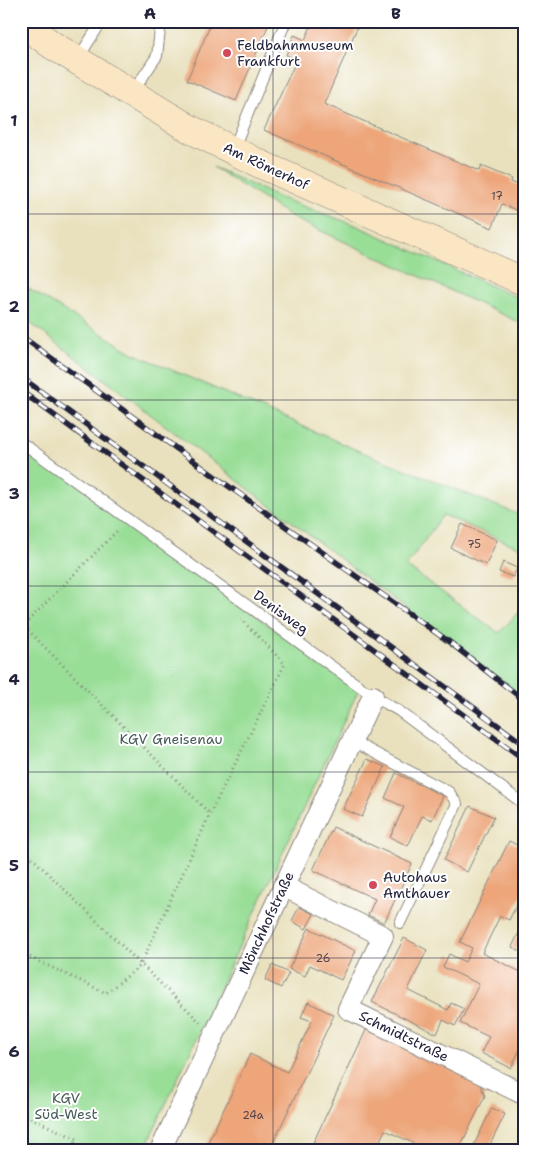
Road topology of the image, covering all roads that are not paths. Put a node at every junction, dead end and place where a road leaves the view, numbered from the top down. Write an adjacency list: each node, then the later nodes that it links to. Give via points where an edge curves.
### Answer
1 (102, 21): 5 (lane)
2 (161, 21): 6 (lane, via 157,56)
3 (286, 21): 7 (lane)
4 (21, 22): 5 (main road, Am Römerhof)
5 (77, 60): 6 (main road, Am Römerhof)
6 (132, 94): 7 (main road, Am Römerhof)
7 (233, 150): 8 (main road, Am Römerhof)
8 (525, 282)
9 (21, 442): 10 (lane, Denisweg)
10 (373, 696): 11 (street, Mönchhofstraße); 12 (lane, Denisweg, via 399,711)
11 (352, 741): 13 (street, Mönchhofstraße); 14 (lane, via 449,792 458,804)
12 (525, 805)
13 (283, 886): 15 (street, Schmidtstraße, via 383,936 348,1009); 16 (street, Mönchhofstraße)
14 (400, 923)
15 (525, 1095)
16 (160, 1151)

